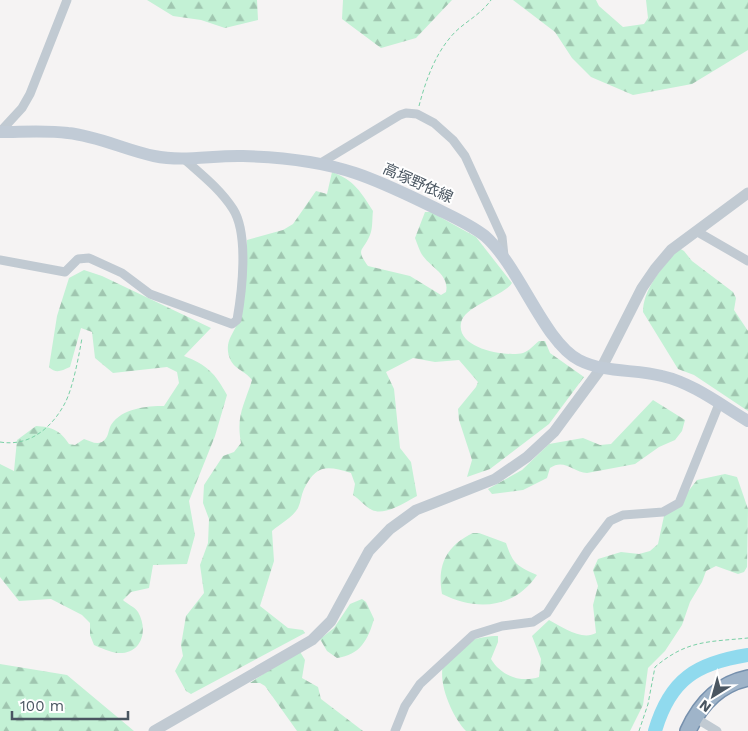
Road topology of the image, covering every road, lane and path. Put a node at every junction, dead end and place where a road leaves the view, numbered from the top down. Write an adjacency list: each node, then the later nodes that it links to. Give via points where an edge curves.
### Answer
1 (67, 0): 4 (street, via 30,94)
2 (492, 0): 3 (path, via 483,12 449,38 435,61)
3 (417, 114): 6 (street, via 398,116); 9 (street, via 434,123 465,156 502,237)
4 (0, 132): 5 (main road, 高塚野依線, via 68,132 153,156)
5 (184, 159): 6 (main road, 高塚野依線, via 240,156); 10 (street, via 217,188 235,211 244,250 239,310 237,320 232,324 150,294 122,274 89,258 78,260 65,272)
6 (319, 164): 9 (main road, 高塚野依線, via 356,173 460,220 484,236)
7 (748, 193): 8 (street)
8 (696, 231): 11 (street); 13 (street, via 671,250 655,269)
9 (504, 256): 13 (main road, 高塚野依線, via 566,352)
10 (0, 260)
11 (748, 261)
12 (82, 338): 16 (path, via 66,402 47,427 31,440 14,445)
13 (602, 367): 14 (main road, 高塚野依線, via 683,382); 20 (street, via 554,432 527,457 495,479 416,510 390,529 369,551 331,621 312,640)
14 (719, 404): 15 (main road, 高塚野依線); 21 (street, via 679,503 663,512 623,515 610,521 547,613 533,622 502,626 473,636 420,684 405,706)
15 (748, 421)
16 (0, 442)
17 (748, 638): 22 (path, via 684,647 655,667)
18 (748, 678): 19 (highway, via 719,689 702,706)
19 (691, 724): 23 (street)
20 (154, 731)
21 (395, 731)
22 (639, 731)
23 (717, 731)

